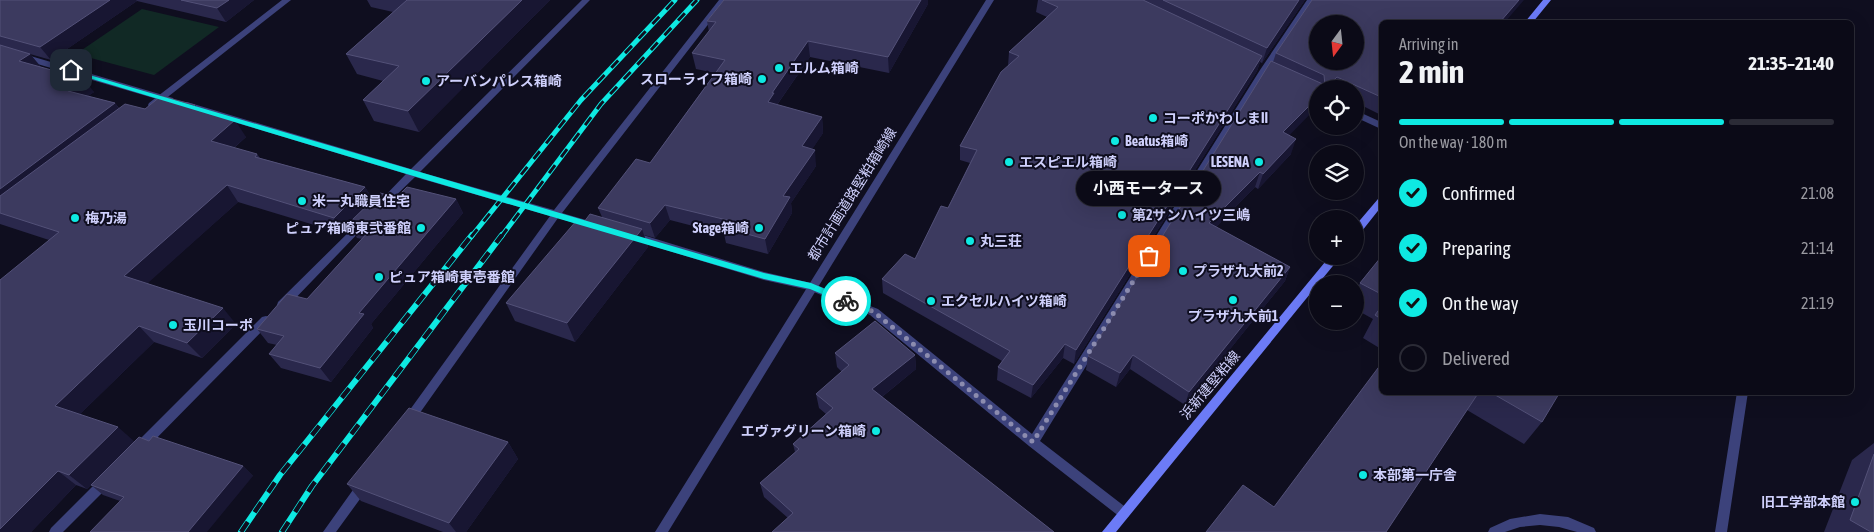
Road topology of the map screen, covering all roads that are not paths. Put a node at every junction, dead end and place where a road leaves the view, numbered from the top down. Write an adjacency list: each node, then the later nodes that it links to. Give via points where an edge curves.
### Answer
1 (287, 0): 9 (street)
2 (586, 0): 13 (street)
3 (723, 0): 15 (street)
4 (990, 0): 20 (street, 都市計画道路堅粕箱崎線)
5 (1311, 0): 23 (street, via 1264,70)
6 (1547, 0): 7 (main road)
7 (1531, 20)
8 (0, 50): 9 (street)
9 (161, 98): 10 (street); 13 (street)
10 (146, 109)
11 (1364, 118): 12 (street)
12 (1379, 125)
13 (413, 173): 15 (street); 24 (street)
14 (1379, 203): 16 (main road)
15 (556, 214): 17 (street); 22 (street)
16 (1364, 222)
17 (604, 228)
18 (622, 234): 20 (street, via 764,276)
19 (1329, 265): 27 (main road, 浜新建堅粕線)
20 (811, 286): 23 (street, via 874,312); 30 (street, 都市計画道路堅粕箱崎線)
21 (1743, 395): 34 (street)
22 (404, 427)
23 (1033, 442): 27 (street)
24 (132, 455)
25 (370, 475): 29 (street)
26 (112, 476): 28 (street)
27 (1124, 513): 31 (main road, 浜新建堅粕線)
28 (55, 532)
29 (329, 532)
30 (660, 532)
31 (1108, 532)
32 (1494, 532): 33 (street, via 1520,522 1537,520 1567,523)
33 (1590, 532)
34 (1721, 532)

